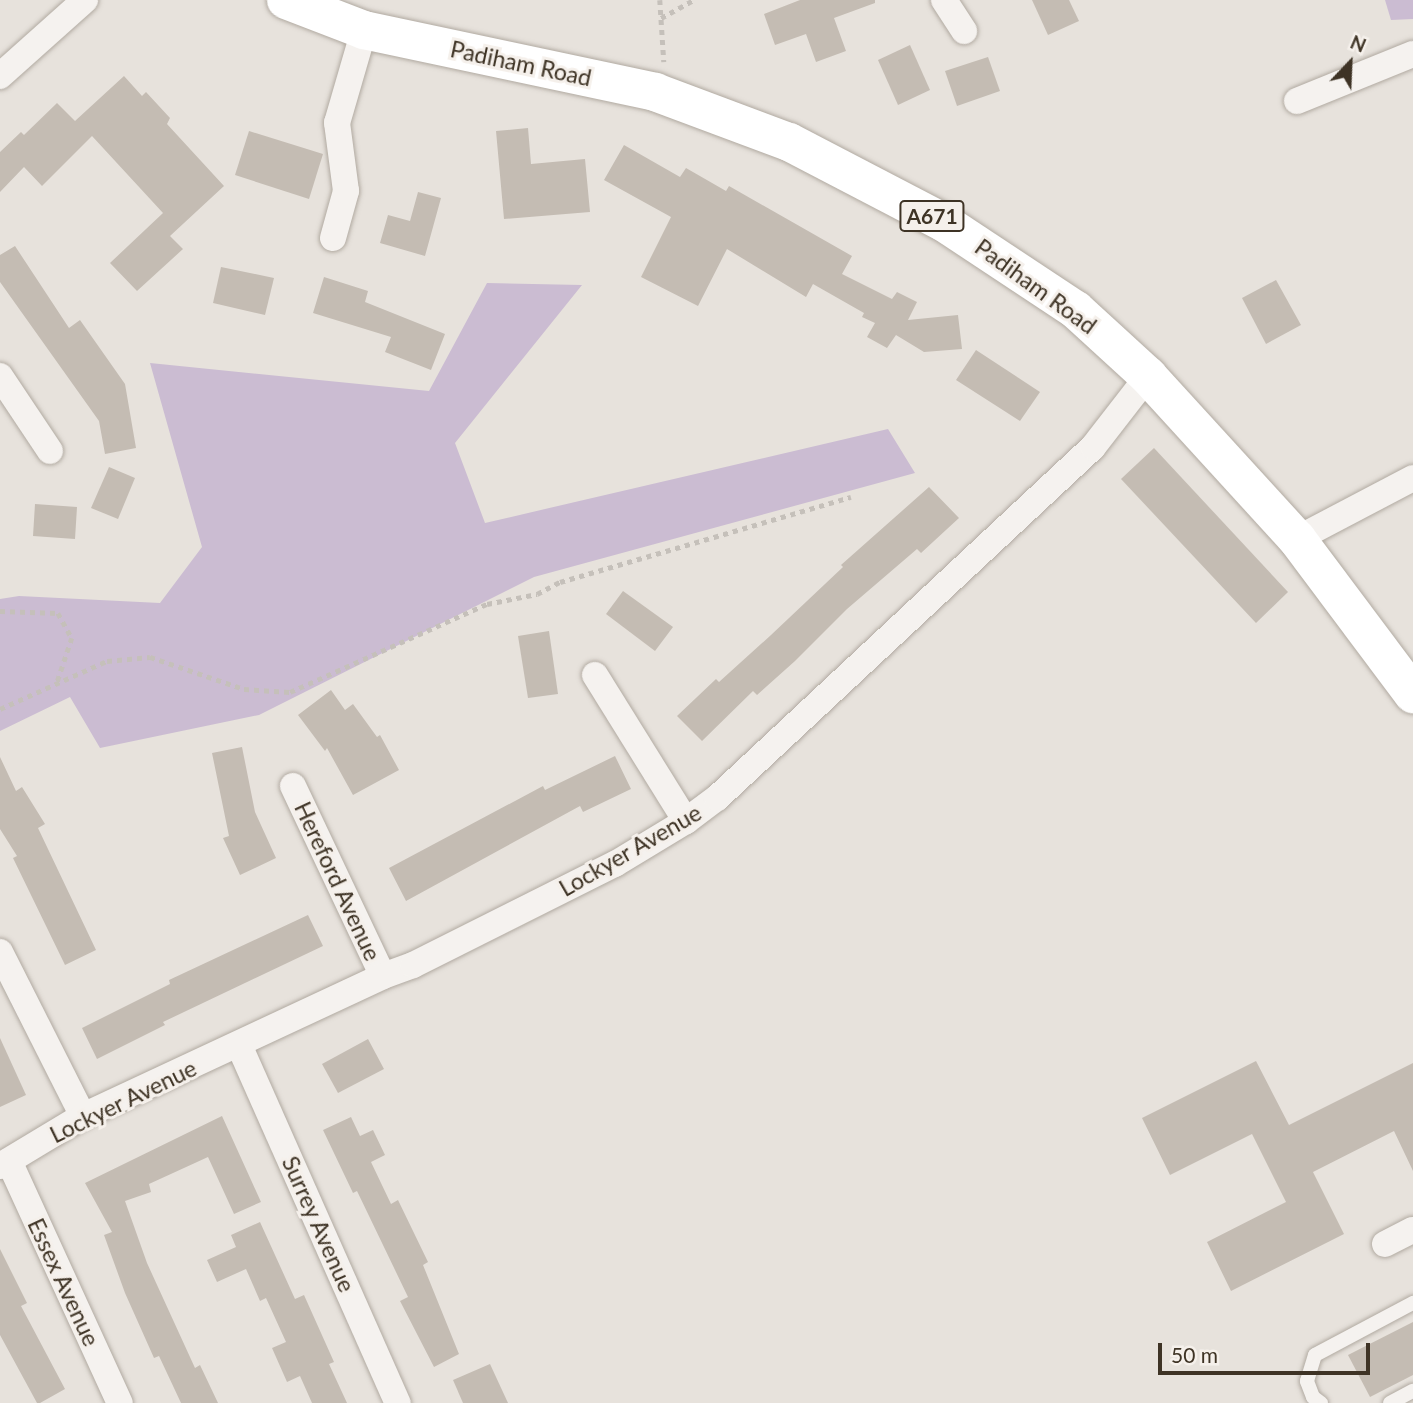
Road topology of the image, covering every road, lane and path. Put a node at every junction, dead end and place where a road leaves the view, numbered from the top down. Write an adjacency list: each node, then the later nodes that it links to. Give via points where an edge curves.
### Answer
1 (85, 0): 10 (street)
2 (286, 0): 7 (main road, Padiham Road / A671)
3 (660, 0): 6 (path)
4 (694, 0): 6 (path)
5 (944, 0): 8 (street)
6 (661, 18): 11 (path)
7 (365, 30): 11 (main road, Padiham Road / A671); 13 (street, via 337,123 346,191)
8 (964, 31)
9 (1413, 54): 12 (street)
10 (0, 76)
11 (666, 96): 15 (main road, Padiham Road / A671, via 789,142 943,222 1076,310)
12 (1297, 101)
13 (333, 238)
14 (0, 376): 16 (street)
15 (1148, 376): 19 (main road, Padiham Road / A671); 26 (street, Lockyer Avenue, via 1093,447)
16 (50, 451)
17 (1413, 478): 19 (street)
18 (850, 497): 22 (path, via 561,582 537,594 487,604 290,692 244,690 150,657 107,661)
19 (1297, 539): 23 (main road, Padiham Road / A671)
20 (0, 611): 22 (path, via 58,614 72,638)
21 (595, 675): 26 (street)
22 (56, 684): 24 (path)
23 (1413, 694)
24 (0, 709)
25 (293, 786): 28 (street, Hereford Avenue)
26 (686, 821): 28 (street, Lockyer Avenue, via 615,864)
27 (0, 952): 30 (street)
28 (383, 976): 29 (street, Lockyer Avenue)
29 (239, 1045): 30 (street, Lockyer Avenue); 37 (street, Surrey Avenue)
30 (83, 1116): 31 (street, Lockyer Avenue)
31 (4, 1163): 36 (street, Essex Avenue)
32 (1413, 1230): 33 (street)
33 (1385, 1244)
34 (1413, 1303): 38 (lane, via 1315,1355 1307,1381 1313,1397)
35 (1413, 1391): 39 (lane)
36 (120, 1403)
37 (398, 1403)
38 (1321, 1403)
39 (1390, 1403)

